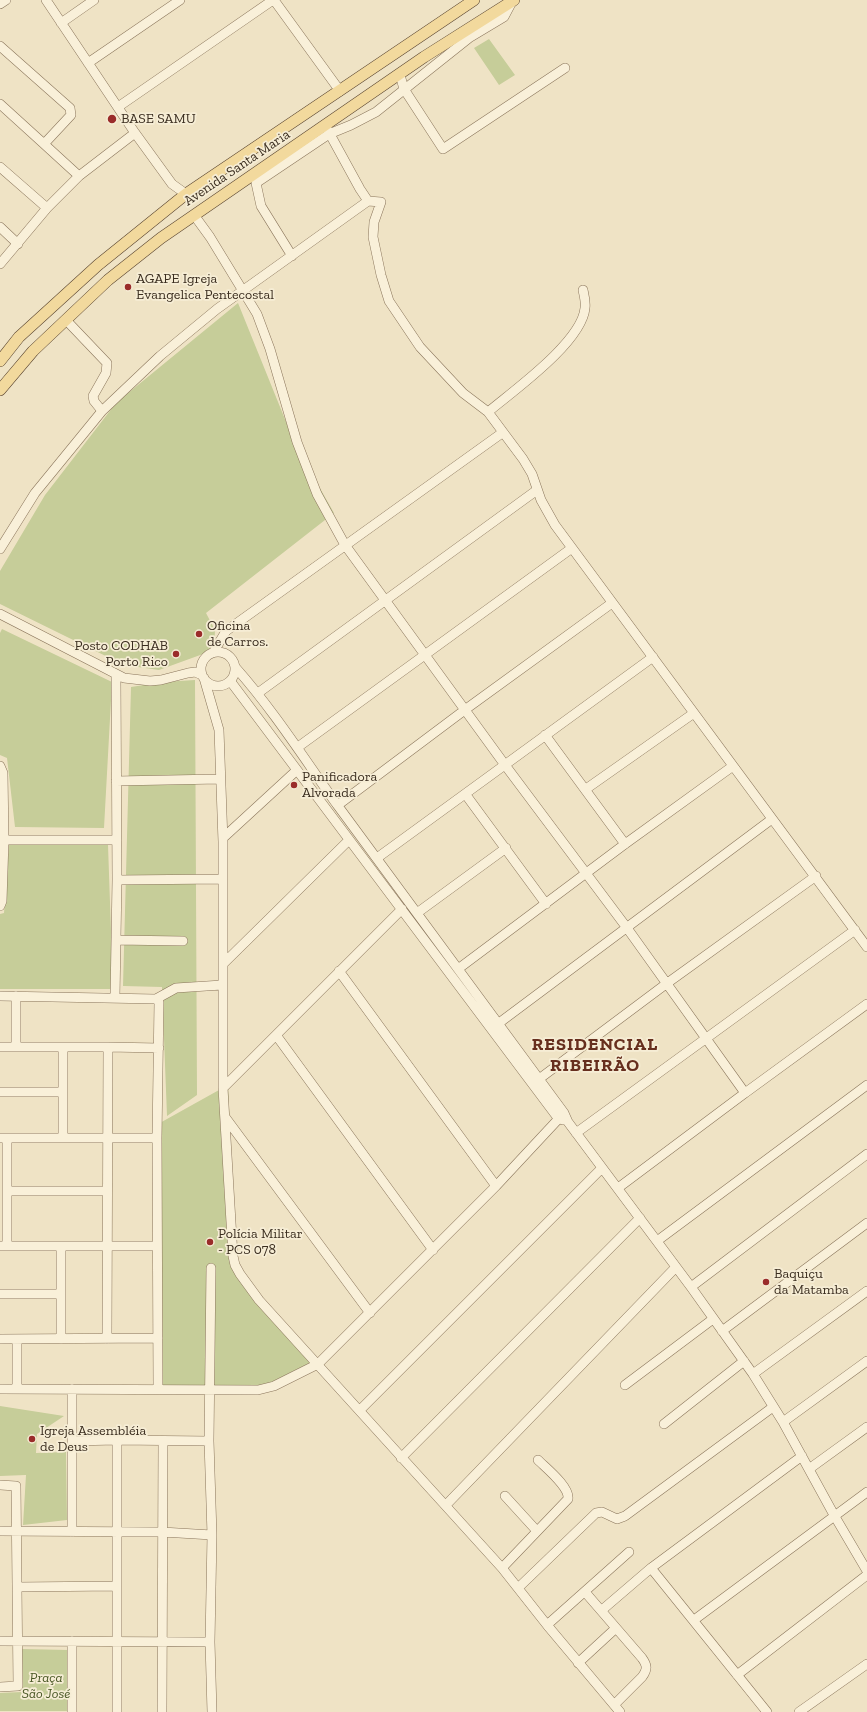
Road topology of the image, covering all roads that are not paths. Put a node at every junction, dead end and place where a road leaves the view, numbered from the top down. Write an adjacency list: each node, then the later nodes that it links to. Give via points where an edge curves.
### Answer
1 (6, 0): 8 (street)
2 (46, 0): 9 (street)
3 (94, 0): 9 (street)
4 (180, 0): 14 (street)
5 (274, 0): 18 (street); 20 (street)
6 (474, 0): 10 (main road, Avenida Santa Maria)
7 (513, 0): 13 (main road, Avenida Santa Maria)
8 (0, 4)
9 (61, 22): 14 (street)
10 (431, 30): 11 (main road, Avenida Santa Maria); 13 (main road)
11 (415, 41): 13 (main road); 18 (main road, Avenida Santa Maria)
12 (0, 46): 23 (street, via 71,111 69,118)
13 (434, 55): 16 (main road, Avenida Santa Maria); 17 (street)
14 (88, 62): 20 (street)
15 (565, 68): 17 (street, via 443,149)
16 (400, 75): 17 (street); 21 (main road, Avenida Santa Maria)
17 (404, 89): 21 (street, via 371,115)
18 (340, 91): 27 (main road, Avenida Santa Maria)
19 (0, 104): 23 (street)
20 (118, 107): 22 (street)
21 (328, 130): 28 (street); 31 (main road, Avenida Santa Maria); 34 (street, via 256,182 261,206)
22 (135, 133): 25 (street); 26 (street)
23 (44, 144): 25 (street)
24 (0, 167): 30 (street)
25 (79, 176): 30 (street)
26 (172, 184): 27 (street); 29 (street)
27 (186, 194): 29 (main road, Avenida Santa Maria)
28 (368, 201): 34 (street); 44 (street, via 381,202 374,222 374,237 389,301 420,347 435,364 463,393)
29 (175, 203): 36 (main road, Avenida Santa Maria)
30 (47, 208): 33 (street)
31 (194, 216): 37 (main road, Avenida Santa Maria); 38 (street)
32 (0, 227): 33 (street)
33 (18, 244): 35 (street)
34 (292, 256): 38 (street)
35 (0, 264)
36 (98, 265): 37 (main road); 41 (main road, Avenida Santa Maria, via 19,337)
37 (108, 280): 40 (main road, Avenida Santa Maria)
38 (243, 290): 43 (street, via 160,356); 47 (street, via 263,328 297,442 317,494)
39 (583, 290): 44 (street, via 585,309 571,337 545,365)
40 (66, 320): 42 (main road, Avenida Santa Maria, via 33,351); 43 (street, via 106,363 106,373 93,396)
41 (0, 361)
42 (0, 390)
43 (102, 411): 49 (street, via 35,493)
44 (488, 412): 45 (street)
45 (502, 433): 46 (street, via 523,459 532,474); 47 (street)
46 (537, 490): 48 (street, via 548,514); 50 (street)
47 (345, 545): 50 (street); 53 (street)
48 (572, 548): 51 (street); 55 (street)
49 (0, 549)
50 (387, 600): 55 (street); 65 (street)
51 (612, 602): 57 (street); 67 (street)
52 (1, 617): 60 (street)
53 (226, 631): 54 (street); 56 (street, via 226,645)
54 (213, 653): 56 (street); 58 (street)
55 (425, 654): 67 (street); 70 (street)
56 (231, 657): 59 (street)
57 (653, 657): 68 (street); 69 (street)
58 (203, 662): 61 (street); 62 (street)
59 (236, 668): 63 (street); 65 (street)
60 (116, 676): 61 (street, via 134,680 161,680); 76 (street)
61 (171, 677): 62 (street, via 195,672)
62 (203, 677): 64 (street); 66 (street)
63 (231, 682): 64 (street); 74 (street)
64 (217, 687): 66 (street)
65 (258, 693): 70 (street)
66 (212, 705): 75 (street, via 219,730)
67 (466, 709): 71 (street); 79 (street)
68 (694, 713): 73 (street); 77 (street)
69 (545, 735): 71 (street); 77 (street)
70 (298, 747): 79 (street)
71 (505, 765): 78 (street); 88 (street)
72 (0, 766): 82 (street, via 3,773)
73 (733, 766): 80 (street); 85 (street)
74 (297, 770): 81 (street); 84 (street)
75 (220, 779): 76 (street); 81 (street)
76 (116, 781): 83 (street)
77 (586, 789): 85 (street)
78 (466, 795): 86 (street); 87 (street)
79 (338, 805): 87 (street)
80 (772, 818): 89 (street); 96 (street)
81 (223, 838): 90 (street)
82 (4, 840): 83 (street); 93 (street)
83 (117, 840): 91 (street)
84 (349, 840): 94 (street); 101 (street)
85 (625, 844): 88 (street)
86 (506, 848): 92 (street); 95 (street)
87 (377, 858): 95 (street)
88 (587, 874): 92 (street); 96 (street)
89 (816, 876): 97 (street); 104 (street)
90 (223, 879): 91 (street); 101 (street)
91 (117, 880): 98 (street)
92 (546, 904): 102 (street)
93 (0, 906)
94 (402, 909): 103 (street); 125 (street)
95 (418, 913): 102 (street)
96 (627, 928): 104 (street); 111 (street)
97 (855, 930): 100 (street); 113 (street)
98 (116, 940): 99 (street); 108 (street)
99 (183, 941)
100 (867, 948)
101 (223, 964): 105 (street)
102 (458, 969): 111 (street)
103 (339, 971): 112 (street); 134 (street)
104 (666, 984): 113 (street); 119 (street)
105 (222, 985): 109 (street, via 176,988); 121 (street)
106 (0, 996): 107 (street)
107 (16, 996): 108 (street); 115 (street)
108 (115, 998): 109 (street)
109 (156, 999): 118 (street, via 159,1002)
110 (867, 1004): 124 (street)
111 (499, 1023): 119 (street)
112 (276, 1035): 121 (street); 145 (street)
113 (705, 1038): 124 (street); 127 (street)
114 (0, 1047): 115 (street)
115 (16, 1047): 116 (street)
116 (62, 1047): 117 (street); 123 (street)
117 (108, 1047): 118 (street); 130 (street)
118 (159, 1048): 131 (street)
119 (539, 1079): 125 (street)
120 (867, 1085): 140 (street)
121 (224, 1088): 126 (street)
122 (0, 1092): 123 (street)
123 (63, 1092): 129 (street)
124 (745, 1094): 135 (street)
125 (561, 1116): 127 (street); 134 (street)
126 (225, 1117): 152 (street); 162 (street, via 235,1265 259,1300)
127 (576, 1132): 133 (street)
128 (3, 1138): 129 (street); 136 (street)
129 (63, 1138): 130 (street)
130 (107, 1138): 131 (street); 137 (street)
131 (157, 1138): 144 (street)
132 (867, 1154): 148 (street)
133 (602, 1168): 135 (street); 171 (street)
134 (496, 1186): 145 (street)
135 (618, 1188): 138 (street)
136 (7, 1191): 137 (street); 141 (street)
137 (107, 1191): 143 (street)
138 (640, 1218): 140 (street); 180 (street)
139 (867, 1223): 154 (street)
140 (657, 1241): 147 (street)
141 (3, 1246): 142 (street)
142 (61, 1246): 143 (street); 151 (street)
143 (107, 1246): 144 (street); 155 (street)
144 (157, 1246): 156 (street)
145 (433, 1250): 152 (street)
146 (211, 1268): 169 (street)
147 (676, 1268): 148 (street); 186 (street)
148 (691, 1287): 153 (street)
149 (867, 1291): 163 (street)
150 (0, 1294): 151 (street)
151 (61, 1294): 159 (street)
152 (370, 1313): 162 (street)
153 (713, 1319): 154 (street); 164 (street)
154 (722, 1331): 161 (street)
155 (107, 1338): 156 (street); 159 (street)
156 (158, 1338): 168 (street)
157 (0, 1339): 158 (street)
158 (17, 1339): 159 (street); 166 (street)
159 (62, 1339)
160 (867, 1361): 172 (street)
161 (744, 1362): 163 (street); 173 (street)
162 (318, 1364): 169 (street, via 269,1388); 171 (street)
163 (753, 1374): 170 (street)
164 (625, 1385)
165 (0, 1389): 166 (street)
166 (17, 1389): 167 (street)
167 (72, 1389): 168 (street); 177 (street)
168 (158, 1389): 169 (street)
169 (210, 1390): 178 (street)
170 (773, 1407): 172 (street); 202 (street, via 625,1516 616,1519 602,1512 596,1513)
171 (360, 1410): 180 (street)
172 (783, 1422): 179 (street)
173 (664, 1424)
174 (867, 1427): 182 (street)
175 (117, 1440): 176 (street); 177 (street); 192 (street)
176 (163, 1440): 178 (street); 193 (street)
177 (72, 1441): 191 (street)
178 (209, 1441): 194 (street)
179 (802, 1456): 182 (street); 197 (street)
180 (401, 1458): 186 (street)
181 (538, 1460): 188 (street, via 563,1486 568,1496)
182 (809, 1469): 187 (street)
183 (0, 1485): 190 (street, via 16,1486)
184 (867, 1492): 187 (street)
185 (505, 1496): 188 (street)
186 (446, 1505): 196 (street)
187 (834, 1515): 198 (street); 205 (street)
188 (536, 1530): 196 (street)
189 (0, 1531): 190 (street)
190 (16, 1531): 191 (street); 201 (street)
191 (72, 1532): 192 (street)
192 (117, 1532): 193 (street); 200 (street)
193 (162, 1532): 194 (street); 212 (street)
194 (212, 1535): 213 (street)
195 (629, 1552): 203 (street)
196 (502, 1568): 202 (street)
197 (651, 1568): 204 (street); 205 (street)
198 (867, 1571)
199 (867, 1575): 216 (street)
200 (117, 1586): 201 (street); 211 (street)
201 (17, 1587): 209 (street)
202 (518, 1588): 206 (street)
203 (585, 1592): 204 (street); 206 (street)
204 (602, 1610): 207 (street)
205 (694, 1620): 216 (street)
206 (547, 1625): 214 (street)
207 (616, 1628): 214 (street); 218 (street, via 642,1658 647,1668)
208 (0, 1641): 209 (street)
209 (17, 1641): 210 (street); 217 (street, via 18,1686)
210 (72, 1641): 211 (street); 219 (street)
211 (117, 1641): 212 (street); 220 (street)
212 (162, 1641): 213 (street); 221 (street)
213 (210, 1642): 222 (street)
214 (578, 1663): 218 (street)
215 (867, 1664): 224 (street)
216 (737, 1675): 223 (street)
217 (0, 1687)
218 (617, 1709)
219 (72, 1712)
220 (117, 1712)
221 (162, 1712)
222 (212, 1712)
223 (767, 1712)
224 (799, 1712)

